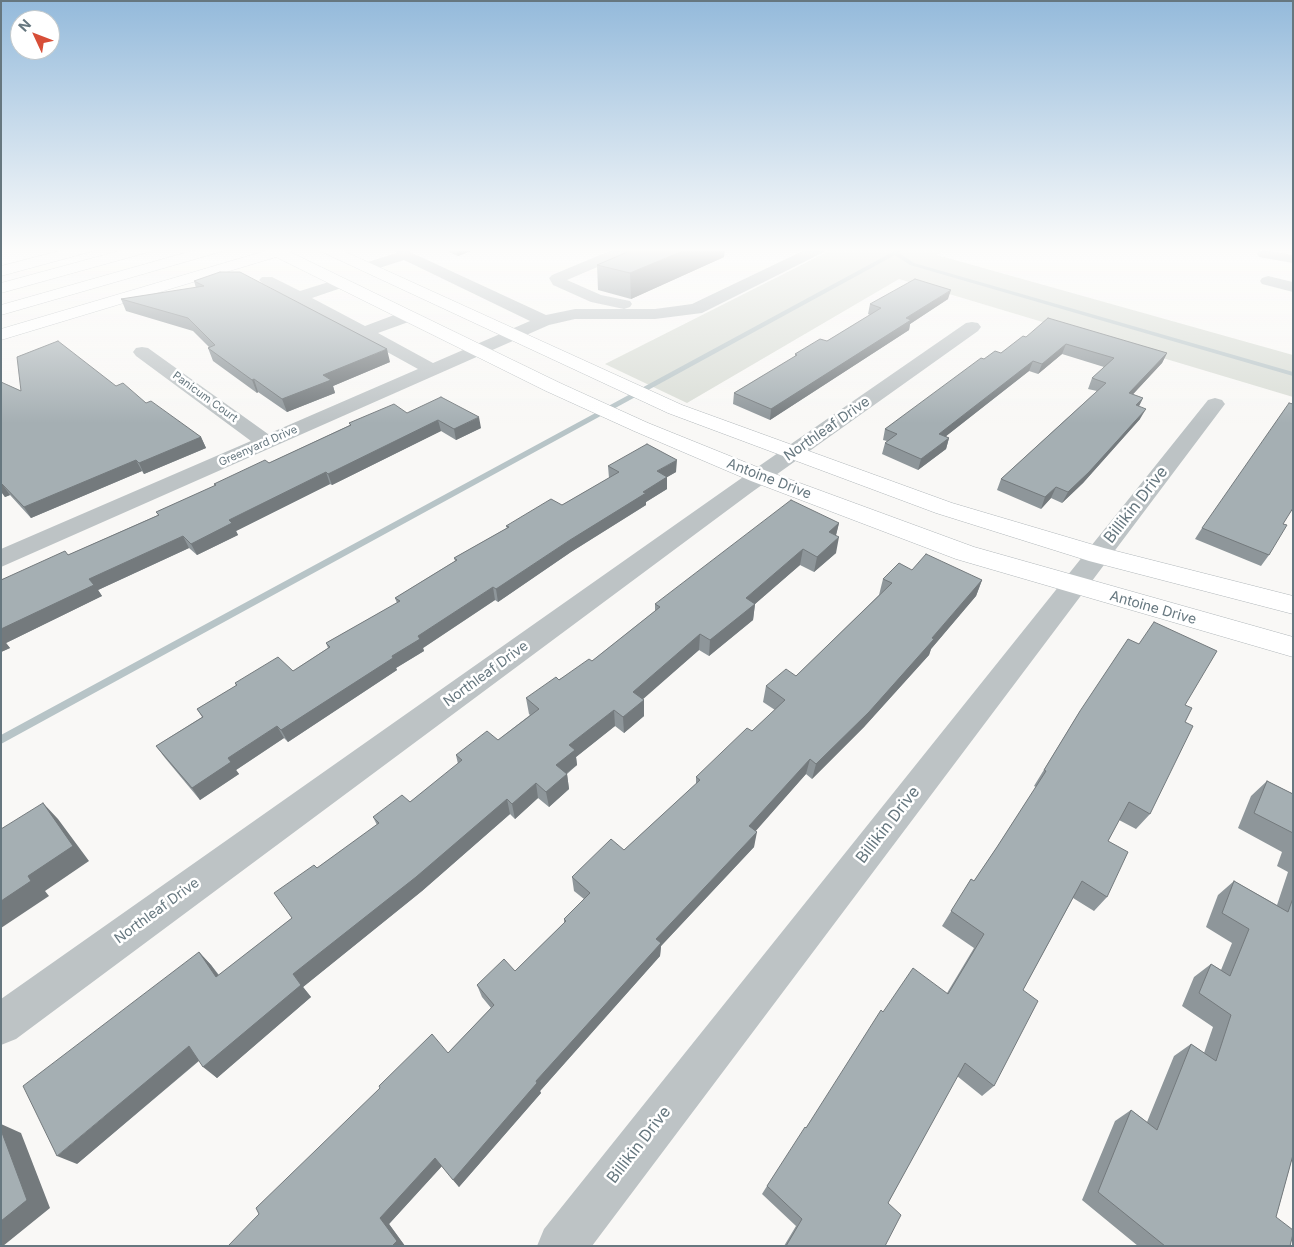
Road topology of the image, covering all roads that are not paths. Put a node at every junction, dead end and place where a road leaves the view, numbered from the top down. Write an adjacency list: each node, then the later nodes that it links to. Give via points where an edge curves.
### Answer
1 (14, 306): 8 (main road)
2 (97, 306): 14 (main road)
3 (316, 306): 12 (street)
4 (388, 306): 9 (main road, Antoine Drive)
5 (455, 306): 13 (main road)
6 (514, 306): 10 (street)
7 (700, 306): 10 (street, Greenyard Drive, via 685,311 575,314)
8 (1, 310)
9 (408, 316): 12 (street); 15 (main road, Antoine Drive)
10 (544, 321): 13 (street, Greenyard Drive)
11 (972, 327): 20 (street, Northleaf Drive)
12 (364, 332): 17 (street)
13 (514, 334): 15 (street, Greenyard Drive); 20 (main road, via 675,409)
14 (1, 335)
15 (478, 350): 17 (street, Greenyard Drive); 21 (main road, Antoine Drive, via 641,427)
16 (142, 352): 19 (street, Panicum Court)
17 (433, 370): 19 (street, Greenyard Drive)
18 (1215, 404): 22 (street, Billikin Drive)
19 (267, 442): 23 (street, Greenyard Drive)
20 (794, 453): 21 (street, Northleaf Drive); 22 (main road, via 944,508)
21 (759, 476): 24 (main road, Antoine Drive, via 965,553); 27 (street, Northleaf Drive)
22 (1098, 555): 24 (street, Billikin Drive); 25 (main road)
23 (1, 559)
24 (1074, 585): 26 (main road, Antoine Drive); 28 (street, Billikin Drive)
25 (1293, 605)
26 (1293, 647)
27 (1, 1024)
28 (561, 1246)

